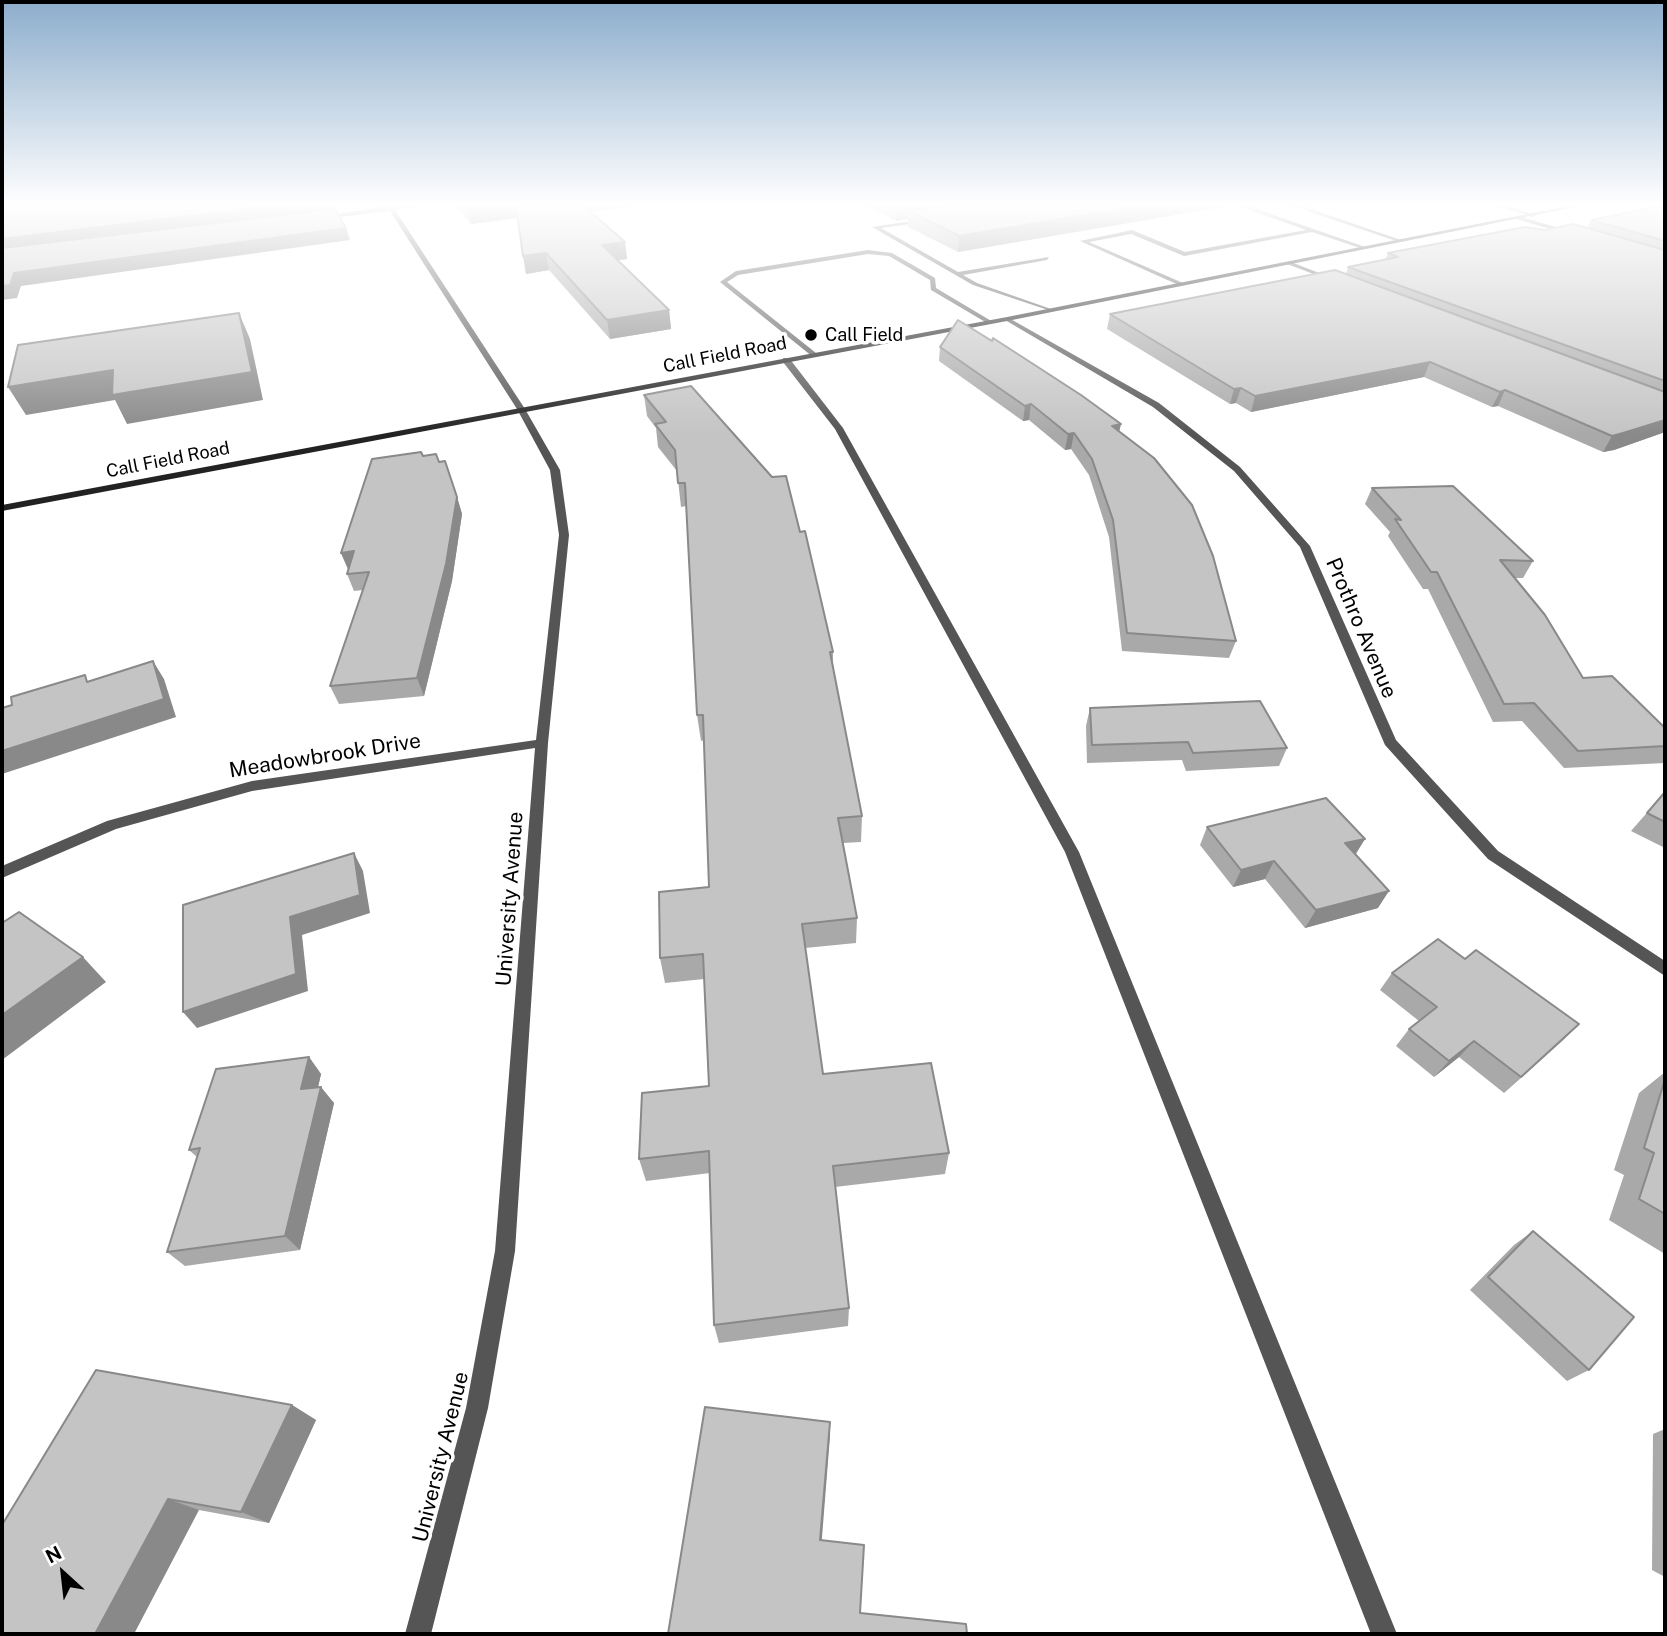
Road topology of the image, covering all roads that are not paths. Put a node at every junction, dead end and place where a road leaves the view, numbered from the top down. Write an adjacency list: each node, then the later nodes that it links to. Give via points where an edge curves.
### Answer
1 (439, 282): 13 (street, University Avenue)
2 (723, 282): 11 (street)
3 (933, 282): 10 (street, via 933,289)
4 (972, 282): 8 (street)
5 (1177, 282): 7 (street)
6 (1190, 282): 7 (main road, Call Field Road)
7 (1181, 284): 8 (main road, Call Field Road)
8 (1049, 310): 9 (main road, Call Field Road)
9 (1007, 319): 10 (main road, Call Field Road); 17 (street, Prothro Avenue, via 1156,405 1237,469 1305,546 1390,742 1493,855)
10 (989, 322): 11 (main road, Call Field Road)
11 (813, 355): 12 (main road, Call Field Road)
12 (786, 360): 13 (main road, Call Field Road); 19 (street, via 839,428 1072,852)
13 (521, 409): 14 (main road, Call Field Road); 15 (street, University Avenue, via 555,470 564,535)
14 (2, 508)
15 (542, 743): 16 (street, Meadowbrook Drive, via 252,786 112,825); 18 (street, University Avenue, via 505,1251 477,1408)
16 (2, 872)
17 (1665, 969)
18 (418, 1634)
19 (1384, 1634)

